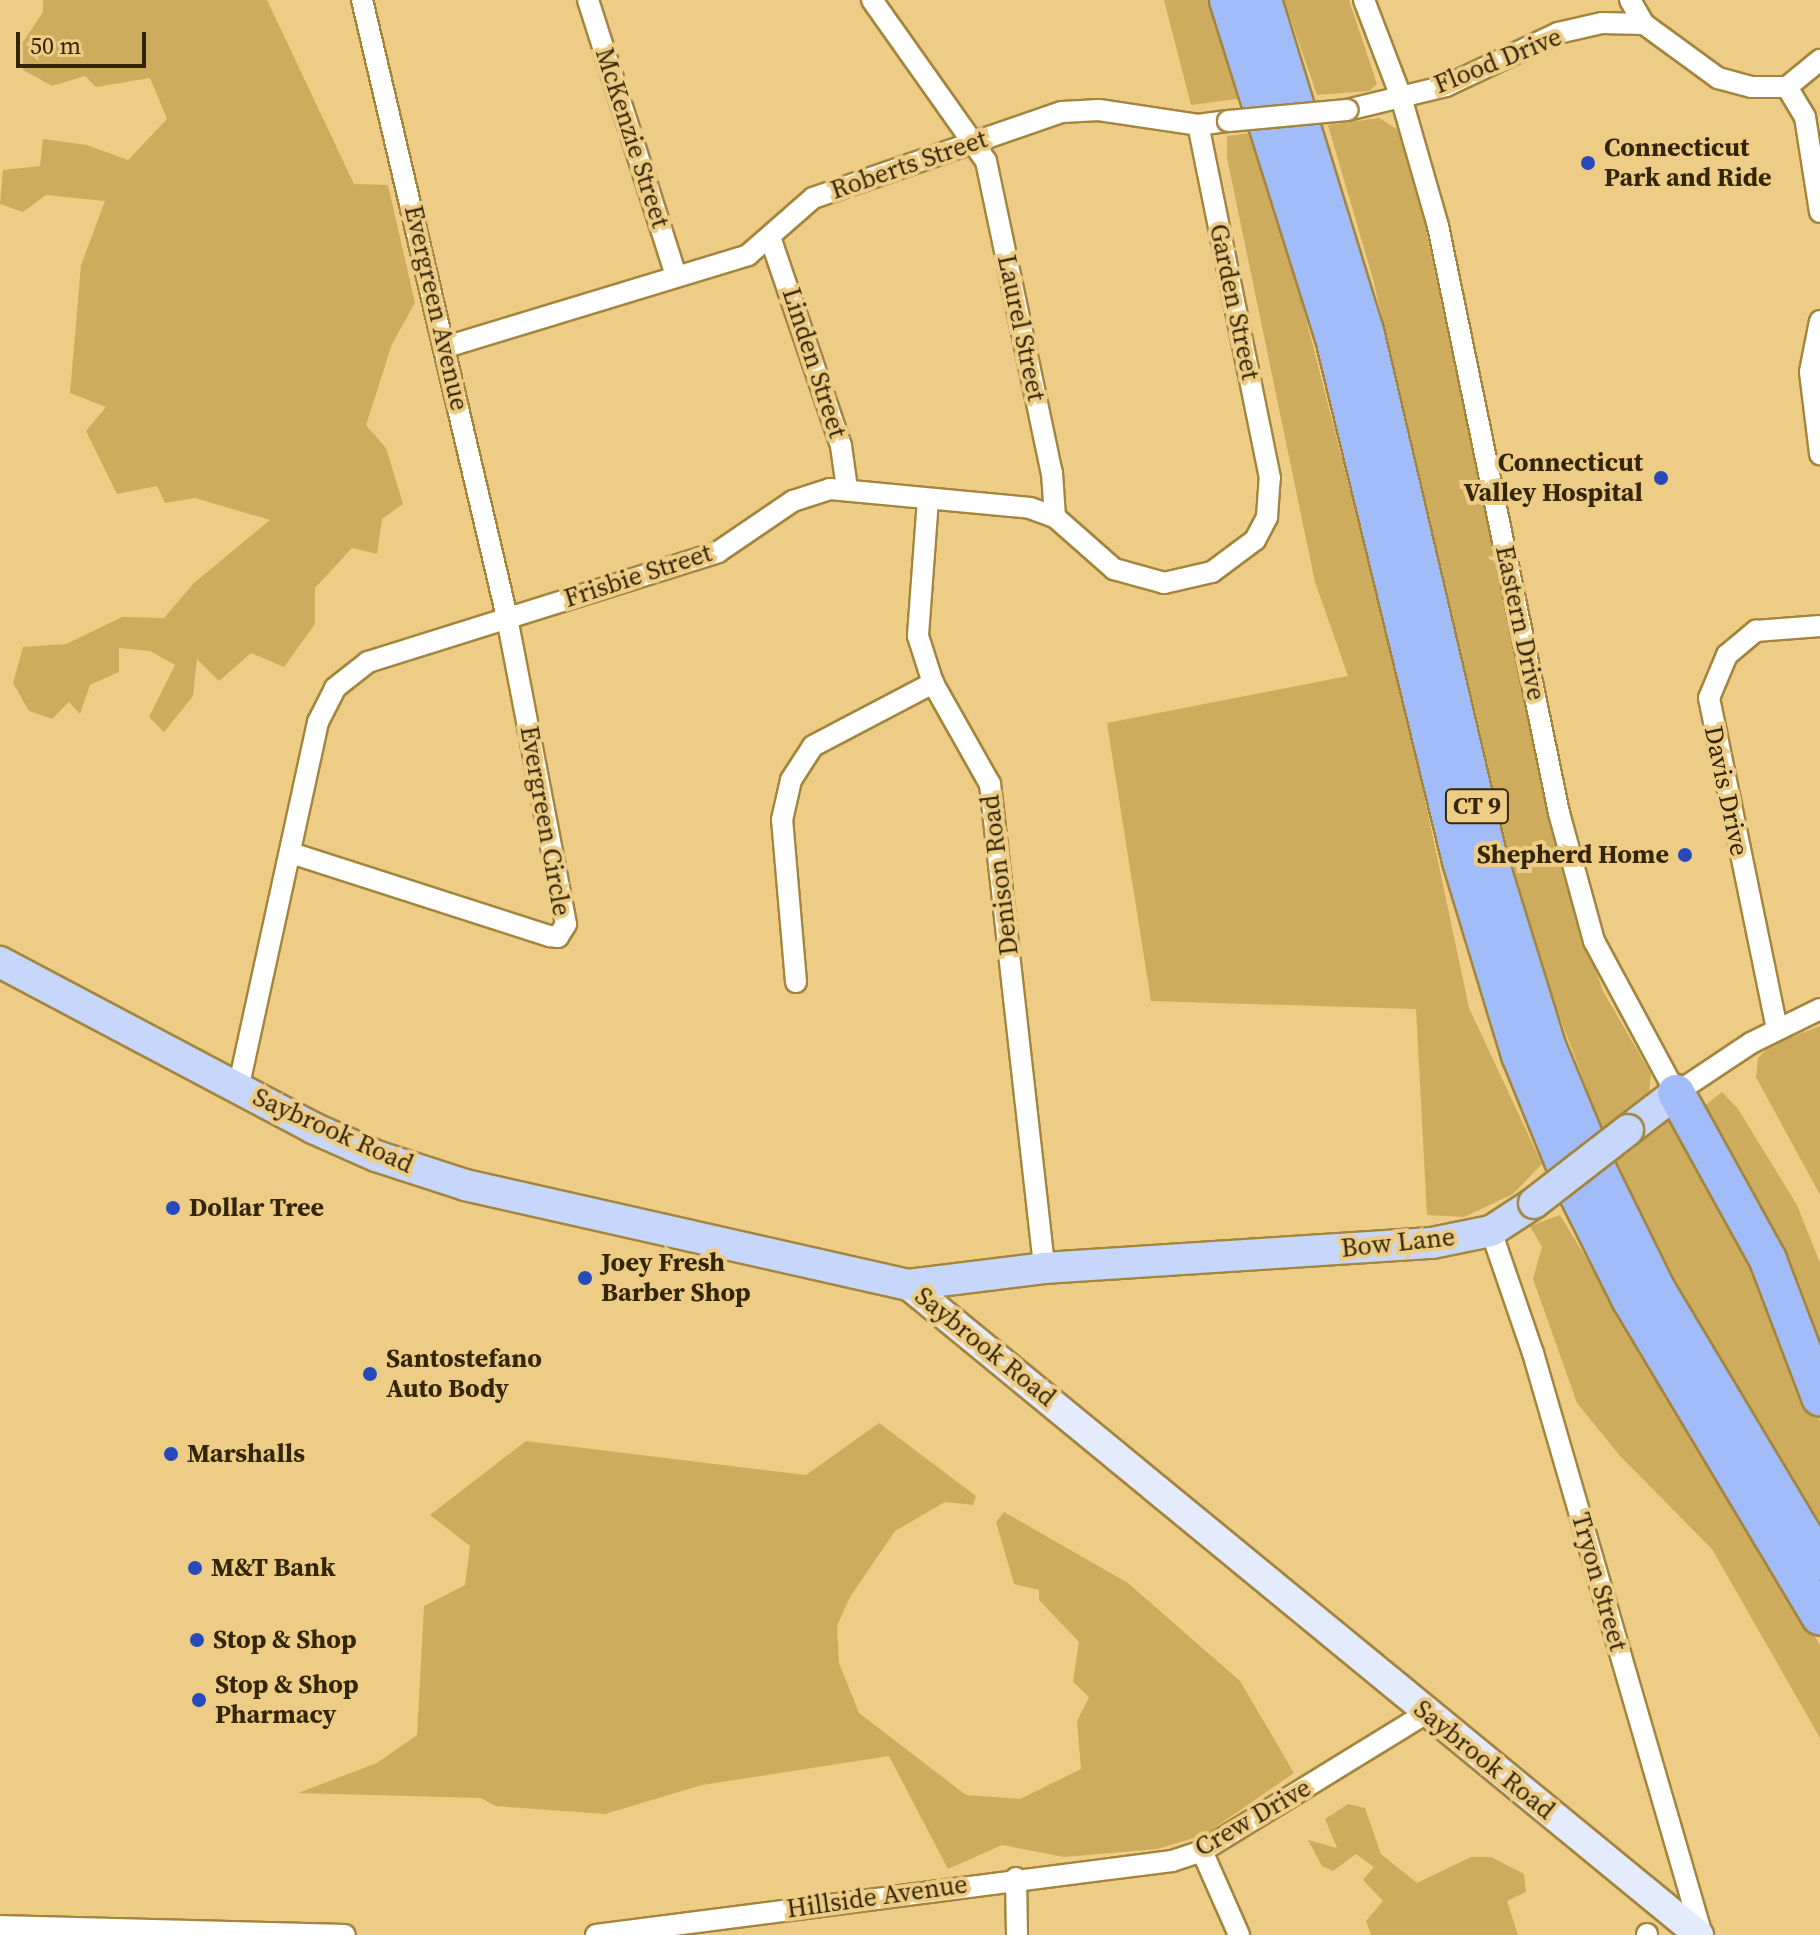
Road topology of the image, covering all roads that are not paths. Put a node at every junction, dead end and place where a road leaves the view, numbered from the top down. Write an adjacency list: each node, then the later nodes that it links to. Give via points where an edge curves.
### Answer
1 (362, 0): 18 (street, Evergreen Avenue)
2 (588, 0): 16 (street, McKenzie Street)
3 (872, 0): 13 (street, Laurel Street)
4 (1228, 0): 39 (highway, CT 9, via 1334,338 1461,861 1520,1055 1572,1183 1630,1299)
5 (1263, 0): 38 (highway, CT 9, via 1362,318 1488,855 1547,1046 1598,1170 1657,1290)
6 (1364, 0): 11 (street, Eastern Drive)
7 (1630, 0): 8 (street)
8 (1644, 24): 10 (street, via 1718,78 1751,87); 11 (street, Flood Drive, via 1602,23 1558,33 1446,86)
9 (1820, 60): 10 (street)
10 (1787, 87): 14 (street, via 1805,117)
11 (1401, 97): 12 (street, Roberts Street, bridge, via 1347,110); 33 (street, Eastern Drive, via 1438,226 1574,879 1611,977)
12 (1198, 125): 13 (street, Roberts Street, via 1081,109); 20 (street, Garden Street)
13 (976, 143): 15 (street, Roberts Street, via 813,198); 23 (street, Laurel Street, via 990,177 1052,473)
14 (1820, 212)
15 (771, 240): 16 (street, Roberts Street, via 748,255); 21 (street, Linden Street, via 841,446)
16 (676, 276): 18 (street, Roberts Street)
17 (1820, 321): 19 (street, via 1810,372)
18 (446, 347): 24 (street, Evergreen Avenue)
19 (1820, 454)
20 (1270, 478): 23 (street, Frisbie Street, via 1267,517 1255,540 1212,572 1186,581 1164,583 1114,569)
21 (847, 488): 22 (street, Frisbie Street); 24 (street, Frisbie Street, via 793,501 718,552)
22 (928, 499): 23 (street, Frisbie Street, via 1030,508); 26 (street, Denison Road, via 917,608 921,651)
23 (1055, 517)
24 (507, 617): 27 (street, Frisbie Street, via 348,673 318,722); 27 (street, Evergreen Circle, via 565,907 561,934 550,936)
25 (1820, 626): 31 (street, Davis Drive, via 1756,631 1727,655 1709,698)
26 (933, 683): 29 (street, via 813,746 791,780 782,820); 35 (street, Denison Road, via 990,784)
27 (291, 853): 32 (street, Frisbie Street)
28 (0, 962): 32 (main road, Saybrook Road)
29 (796, 982)
30 (1820, 1009): 31 (street, Bow Lane)
31 (1777, 1029): 33 (street, Bow Lane)
32 (238, 1089): 36 (main road, Saybrook Road, via 376,1156 465,1185 836,1264)
33 (1676, 1093): 34 (main road, Bow Lane, bridge); 37 (highway, via 1768,1260)
34 (1491, 1231): 35 (main road, Bow Lane, via 1432,1243); 51 (street, Tryon Street, via 1533,1353)
35 (1044, 1268): 36 (main road, Bow Lane)
36 (908, 1285): 40 (main road, Saybrook Road)
37 (1820, 1397)
38 (1820, 1562)
39 (1820, 1616)
40 (1426, 1713): 41 (street, Crew Drive); 51 (main road, Saybrook Road)
41 (1202, 1851): 42 (street, Crew Drive, via 1140,1869); 50 (street)
42 (1016, 1878): 44 (street, Hillside Avenue); 49 (street)
43 (0, 1926): 45 (street)
44 (708, 1927): 48 (street, Hillside Avenue)
45 (120, 1932): 46 (street)
46 (239, 1934): 47 (street)
47 (345, 1935)
48 (596, 1935)
49 (1017, 1935)
50 (1239, 1935)
51 (1700, 1935)

